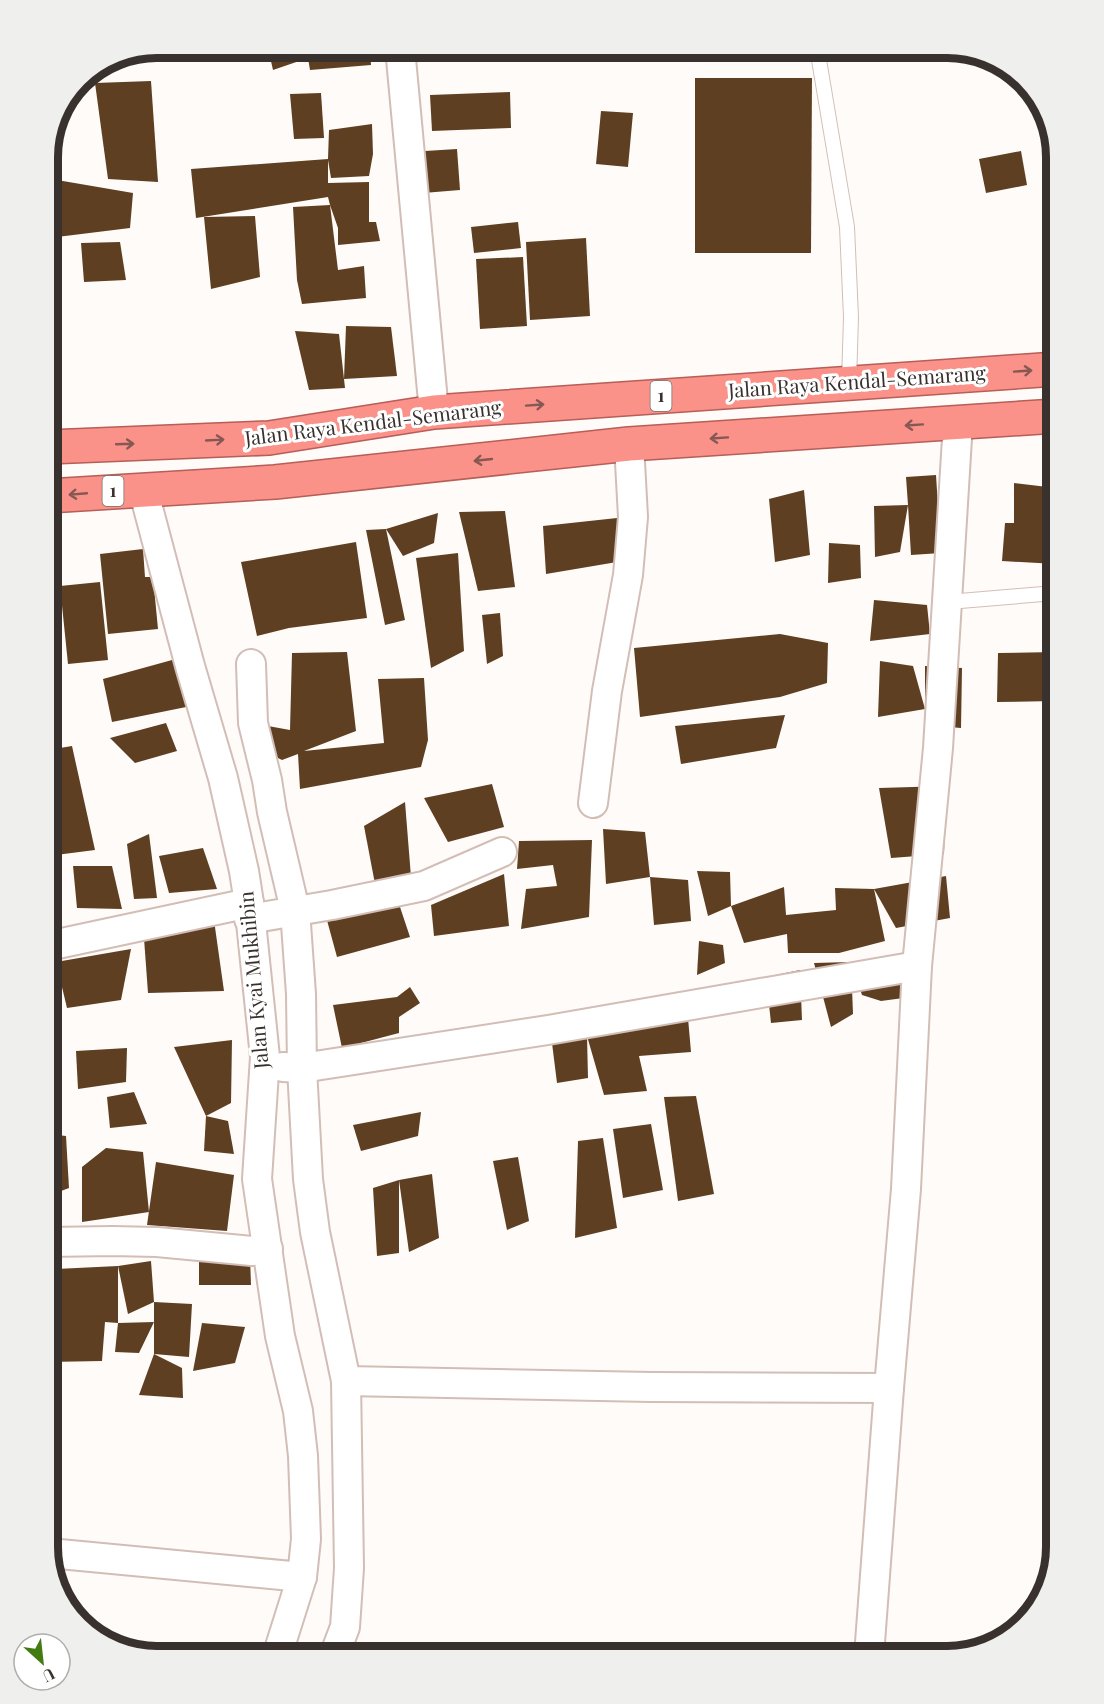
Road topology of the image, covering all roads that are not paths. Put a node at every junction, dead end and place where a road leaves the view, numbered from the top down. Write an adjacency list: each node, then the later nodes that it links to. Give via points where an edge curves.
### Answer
1 (401, 58): 5 (street)
2 (819, 59): 4 (lane, via 847,227)
3 (1046, 370): 4 (highway, Jalan Raya Kendal-Semarang / 1, one-way to 3)
4 (849, 382): 5 (highway, Jalan Raya Kendal-Semarang / 1, one-way to 4)
5 (434, 412): 9 (highway, Jalan Raya Kendal-Semarang / 1, one-way to 5, via 269,438)
6 (1046, 417): 7 (highway, 1)
7 (958, 422): 8 (highway, 1, one-way to 8); 13 (street)
8 (629, 444): 10 (highway, 1, one-way to 10, via 275,482); 15 (street, via 633,517 628,575 607,691)
9 (59, 447)
10 (143, 489): 11 (highway, 1, one-way to 11); 18 (street, Jalan Kyai Mukhibin)
11 (59, 495)
12 (1046, 593): 13 (lane)
13 (948, 602): 22 (street)
14 (251, 664): 17 (street, via 253,723)
15 (593, 803)
16 (502, 852): 19 (street, via 424,886)
17 (286, 866): 18 (street); 19 (street)
18 (249, 870): 20 (street, Jalan Kyai Mukhibin)
19 (296, 910): 20 (street); 24 (street)
20 (249, 911): 21 (street); 23 (street, Jalan Kyai Mukhibin)
21 (58, 944)
22 (917, 966): 24 (street); 28 (street, via 906,1188)
23 (263, 1065): 24 (street); 26 (street, Jalan Kyai Mukhibin, via 257,1179)
24 (302, 1068): 27 (street, via 315,1232)
25 (58, 1242): 26 (street, via 112,1240)
26 (268, 1250): 30 (street, Jalan Kyai Mukhibin, via 303,1456 306,1539)
27 (346, 1381): 28 (street, via 651,1388); 32 (street, via 349,1569 345,1627)
28 (889, 1388): 33 (street)
29 (59, 1554): 30 (street)
30 (302, 1577): 31 (street, Jalan Kyai Mukhibin)
31 (280, 1645)
32 (338, 1645)
33 (870, 1646)

